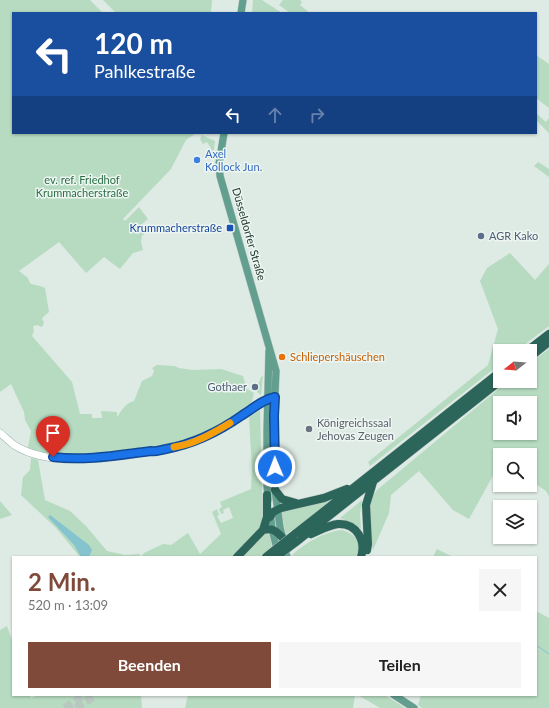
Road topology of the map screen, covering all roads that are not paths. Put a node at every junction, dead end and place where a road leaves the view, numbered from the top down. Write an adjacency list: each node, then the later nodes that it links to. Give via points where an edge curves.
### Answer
1 (243, 0): 2 (main road)
2 (241, 12)
3 (224, 134): 5 (main road, Düsseldorfer Straße, via 219,164 220,176)
4 (549, 334): 7 (highway)
5 (268, 341): 11 (main road, Düsseldorfer Straße, via 276,371); 12 (main road, Düsseldorfer Straße)
6 (549, 342): 8 (highway)
7 (536, 344)
8 (537, 351)
9 (493, 378): 14 (highway)
10 (493, 386): 14 (highway)
11 (275, 397): 12 (street); 15 (main road, Düsseldorfer Straße)
12 (268, 398): 13 (street, via 205,437 183,446 156,452 102,458 53,457 22,449); 16 (main road, Düsseldorfer Straße)
13 (0, 433)
14 (373, 477): 17 (highway, via 330,496); 23 (highway); 30 (highway, via 366,505)
15 (275, 490): 17 (highway, via 282,499); 18 (main road, Düsseldorfer Straße)
16 (267, 495): 19 (main road, Düsseldorfer Straße); 21 (highway, via 267,517)
17 (301, 504): 18 (highway)
18 (276, 510): 19 (highway); 22 (main road, Düsseldorfer Straße)
19 (270, 517): 20 (main road, Düsseldorfer Straße)
20 (272, 529): 21 (highway); 22 (highway); 26 (main road, Düsseldorfer Straße)
21 (263, 530): 24 (highway)
22 (282, 537): 28 (main road, Düsseldorfer Straße)
23 (297, 538): 25 (highway, bridge); 27 (highway, bridge); 29 (highway, via 344,524 361,536)
24 (238, 556)
25 (268, 556)
26 (278, 556)
27 (279, 556)
28 (287, 556)
29 (361, 556)
30 (366, 556)
31 (396, 696): 32 (main road)
32 (414, 708)

